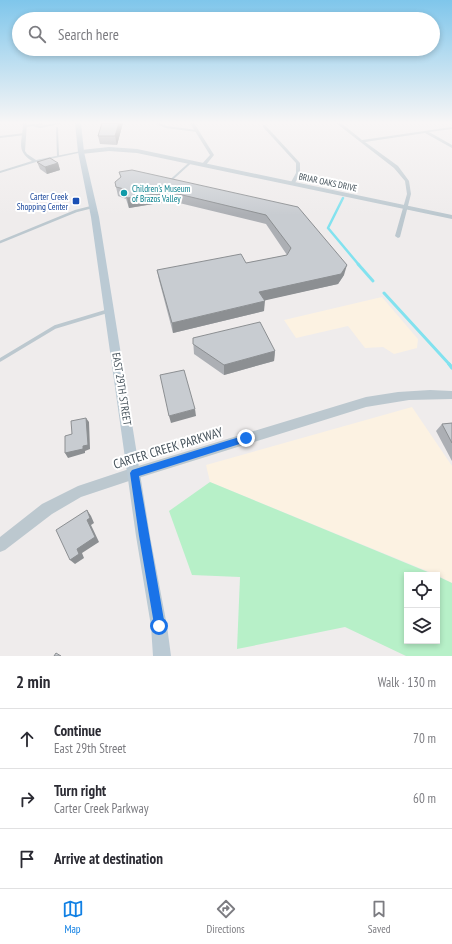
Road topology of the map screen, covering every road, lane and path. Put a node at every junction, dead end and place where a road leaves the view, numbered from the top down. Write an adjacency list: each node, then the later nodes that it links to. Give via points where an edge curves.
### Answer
1 (25, 154): 9 (street)
2 (72, 154): 8 (street)
3 (81, 154): 15 (main road, EAST 29TH STREET)
4 (145, 154): 10 (street, BRIAR OAKS DRIVE)
5 (211, 154): 11 (street)
6 (289, 154): 14 (street, via 298,163 298,173)
7 (378, 154): 16 (street, via 396,167 407,181 409,194)
8 (58, 156): 9 (street)
9 (35, 161): 12 (street)
10 (190, 162): 11 (street, BRIAR OAKS DRIVE); 13 (lane)
11 (203, 165): 14 (street, BRIAR OAKS DRIVE)
12 (0, 172)
13 (170, 181)
14 (292, 184): 16 (street, BRIAR OAKS DRIVE)
15 (92, 207): 19 (lane); 20 (main road, EAST 29TH STREET)
16 (405, 207): 17 (street, BRIAR OAKS DRIVE); 18 (street)
17 (452, 217)
18 (398, 236)
19 (0, 242)
20 (109, 310): 21 (lane, via 55,327); 23 (main road, EAST 29TH STREET)
21 (0, 360)
22 (452, 395): 23 (street, CARTER CREEK PARKWAY, via 406,395 366,402)
23 (135, 473): 24 (street, CARTER CREEK PARKWAY, via 78,492 47,509); 25 (main road, EAST 29TH STREET)
24 (0, 545)
25 (162, 656)

